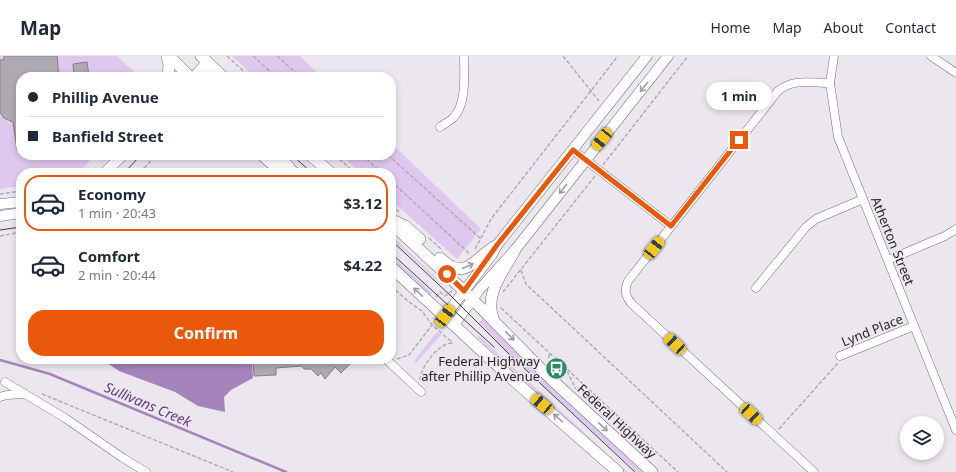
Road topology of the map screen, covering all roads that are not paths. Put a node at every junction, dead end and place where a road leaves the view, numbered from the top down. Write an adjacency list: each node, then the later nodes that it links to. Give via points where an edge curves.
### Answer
1 (168, 56): 8 (highway); 9 (highway)
2 (464, 56): 15 (street, via 461,103 454,117)
3 (647, 56): 16 (main road)
4 (668, 56): 22 (main road, one-way to 22)
5 (834, 56): 14 (street, Atherton Street)
6 (931, 56): 13 (street)
7 (207, 62): 10 (main road); 11 (main road); 12 (highway)
8 (168, 72)
9 (185, 72)
10 (198, 72)
11 (206, 72)
12 (218, 72)
13 (956, 73)
14 (830, 83): 28 (street, Atherton Street, via 838,137); 34 (street, via 796,82 787,84 778,91)
15 (440, 126)
16 (573, 150): 22 (street); 37 (main road)
17 (118, 160): 23 (main road)
18 (127, 160): 24 (main road)
19 (268, 160): 25 (highway)
20 (281, 160): 26 (highway)
21 (316, 160): 27 (highway)
22 (586, 160): 34 (street); 38 (main road, one-way to 38)
23 (109, 168)
24 (119, 168)
25 (284, 168)
26 (290, 168)
27 (325, 168)
28 (863, 199): 39 (street, Atherton Street); 41 (street, via 816,219 806,227)
29 (16, 202): 30 (main road)
30 (0, 204)
31 (16, 214): 32 (main road)
32 (0, 216)
33 (396, 223): 37 (highway, one-way to 37, via 405,226 455,269 469,267 486,251)
34 (671, 226): 58 (street, via 628,281 625,288 626,297)
35 (396, 227): 42 (highway, Federal Highway)
36 (956, 229): 39 (street)
37 (497, 245): 42 (main road)
38 (515, 250): 43 (main road); 45 (highway, via 491,296 489,305)
39 (888, 260): 47 (street, Atherton Street)
40 (396, 272): 44 (highway, one-way to 40)
41 (756, 288)
42 (464, 291): 43 (highway, Federal Highway); 44 (main road)
43 (472, 299): 45 (highway, Federal Highway); 46 (main road)
44 (445, 316): 46 (highway)
45 (494, 320): 57 (highway, Federal Highway, one-way to 57, via 551,379)
46 (454, 325): 56 (highway, one-way to 46)
47 (914, 326): 48 (street, Lynd Place); 54 (street, Atherton Street)
48 (840, 356)
49 (395, 364): 51 (street)
50 (5, 382): 52 (street)
51 (421, 392)
52 (26, 394): 53 (street); 55 (street)
53 (0, 397)
54 (956, 430)
55 (146, 472)
56 (618, 472)
57 (652, 472)
58 (814, 472)

